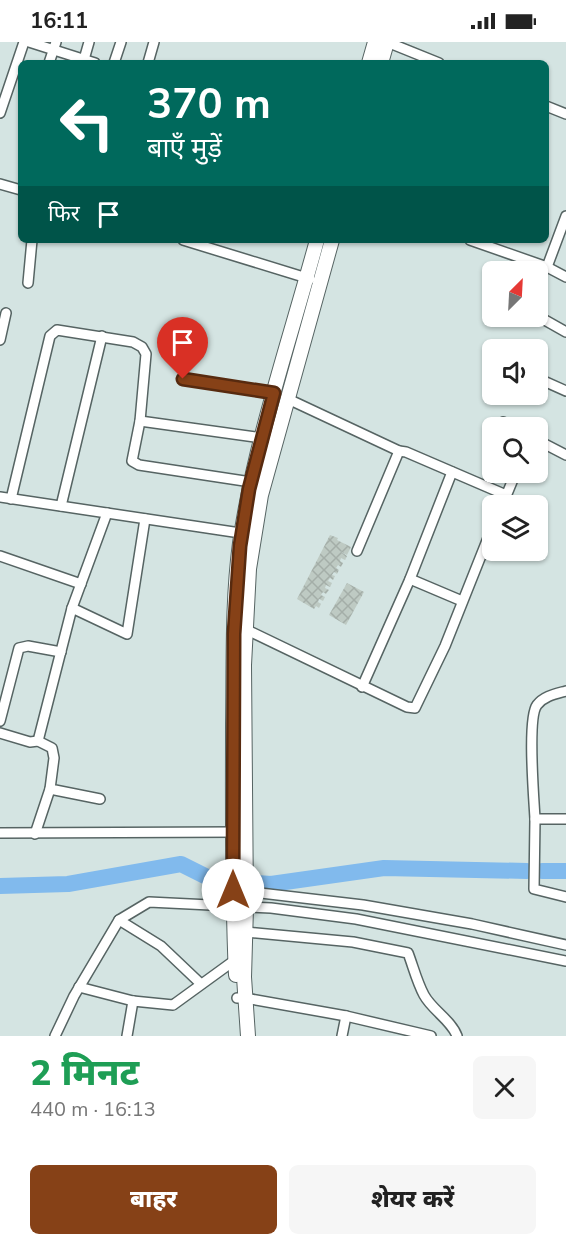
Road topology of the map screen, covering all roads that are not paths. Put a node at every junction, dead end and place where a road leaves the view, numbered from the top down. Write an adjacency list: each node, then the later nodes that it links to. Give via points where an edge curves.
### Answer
1 (24, 42): 17 (street)
2 (29, 42): 8 (street)
3 (89, 42): 10 (street)
4 (121, 42): 11 (street)
5 (154, 42): 12 (street)
6 (375, 42): 13 (main road)
7 (387, 42): 14 (main road); 15 (street)
8 (54, 46): 9 (street)
9 (82, 60)
10 (84, 60)
11 (115, 60)
12 (149, 60)
13 (370, 60)
14 (382, 60)
15 (432, 60)
16 (549, 107): 18 (street)
17 (0, 112)
18 (566, 114)
19 (0, 184): 20 (street)
20 (18, 189)
21 (566, 216): 28 (street)
22 (32, 243): 32 (street)
23 (193, 243): 31 (street)
24 (317, 243): 31 (main road)
25 (331, 243): 31 (main road)
26 (479, 243): 27 (street)
27 (530, 261)
28 (548, 264)
29 (548, 268): 30 (street)
30 (566, 277)
31 (314, 280): 41 (main road); 42 (main road)
32 (28, 283)
33 (6, 313): 37 (street)
34 (548, 323): 35 (street)
35 (566, 332)
36 (102, 336): 43 (street, via 133,342 146,354); 53 (street, via 57,330 50,336); 54 (street)
37 (0, 340)
38 (183, 379): 41 (street)
39 (548, 383): 40 (street)
40 (566, 391)
41 (274, 393): 44 (main road)
42 (288, 399): 46 (street); 57 (main road)
43 (140, 421): 44 (street); 49 (street, via 132,461 139,465)
44 (262, 438): 49 (main road)
45 (548, 446): 47 (street)
46 (399, 451): 48 (street); 58 (street)
47 (566, 455)
48 (452, 472): 51 (street); 61 (street)
49 (251, 482): 57 (main road)
50 (511, 483): 51 (street)
51 (506, 495)
52 (0, 497): 53 (street)
53 (11, 499): 54 (street)
54 (62, 506): 55 (street)
55 (106, 513): 56 (street); 62 (street)
56 (145, 519): 57 (street); 64 (street, via 127,634)
57 (248, 534): 65 (main road); 76 (main road, via 234,634)
58 (357, 551)
59 (482, 552): 63 (street)
60 (0, 556): 62 (street)
61 (410, 579): 63 (street); 67 (street)
62 (81, 584): 64 (street)
63 (462, 600): 67 (street, via 415,708)
64 (72, 608): 66 (street)
65 (245, 629): 67 (street); 76 (main road)
66 (61, 652): 69 (street, via 19,648); 71 (street)
67 (362, 687)
68 (566, 691): 74 (street, via 548,695 535,707)
69 (0, 721)
70 (0, 733): 71 (street)
71 (38, 741): 72 (street, via 53,752)
72 (50, 789): 73 (street); 78 (street)
73 (100, 799)
74 (535, 819): 75 (street); 80 (street, via 534,889)
75 (566, 819)
76 (239, 832): 78 (street); 79 (main road)
77 (0, 833): 78 (street)
78 (35, 834)
79 (239, 890): 81 (main road); 84 (street, via 374,907)
80 (566, 897)
81 (240, 907): 82 (street, via 149,902); 83 (main road); 85 (main road); 86 (street, via 356,919)
82 (119, 920): 87 (street, via 161,946); 88 (street)
83 (246, 932): 89 (main road); 98 (street, via 352,942 408,953 423,994)
84 (566, 945)
85 (236, 960): 87 (street); 89 (main road)
86 (566, 961)
87 (201, 984): 90 (street, via 173,1005)
88 (79, 987): 90 (street); 92 (street)
89 (241, 998): 91 (street); 94 (main road); 95 (main road)
90 (133, 1001): 93 (street)
91 (346, 1016): 96 (street); 97 (street)
92 (55, 1036)
93 (127, 1036)
94 (239, 1036)
95 (248, 1036)
96 (342, 1036)
97 (431, 1036)
98 (457, 1036)

